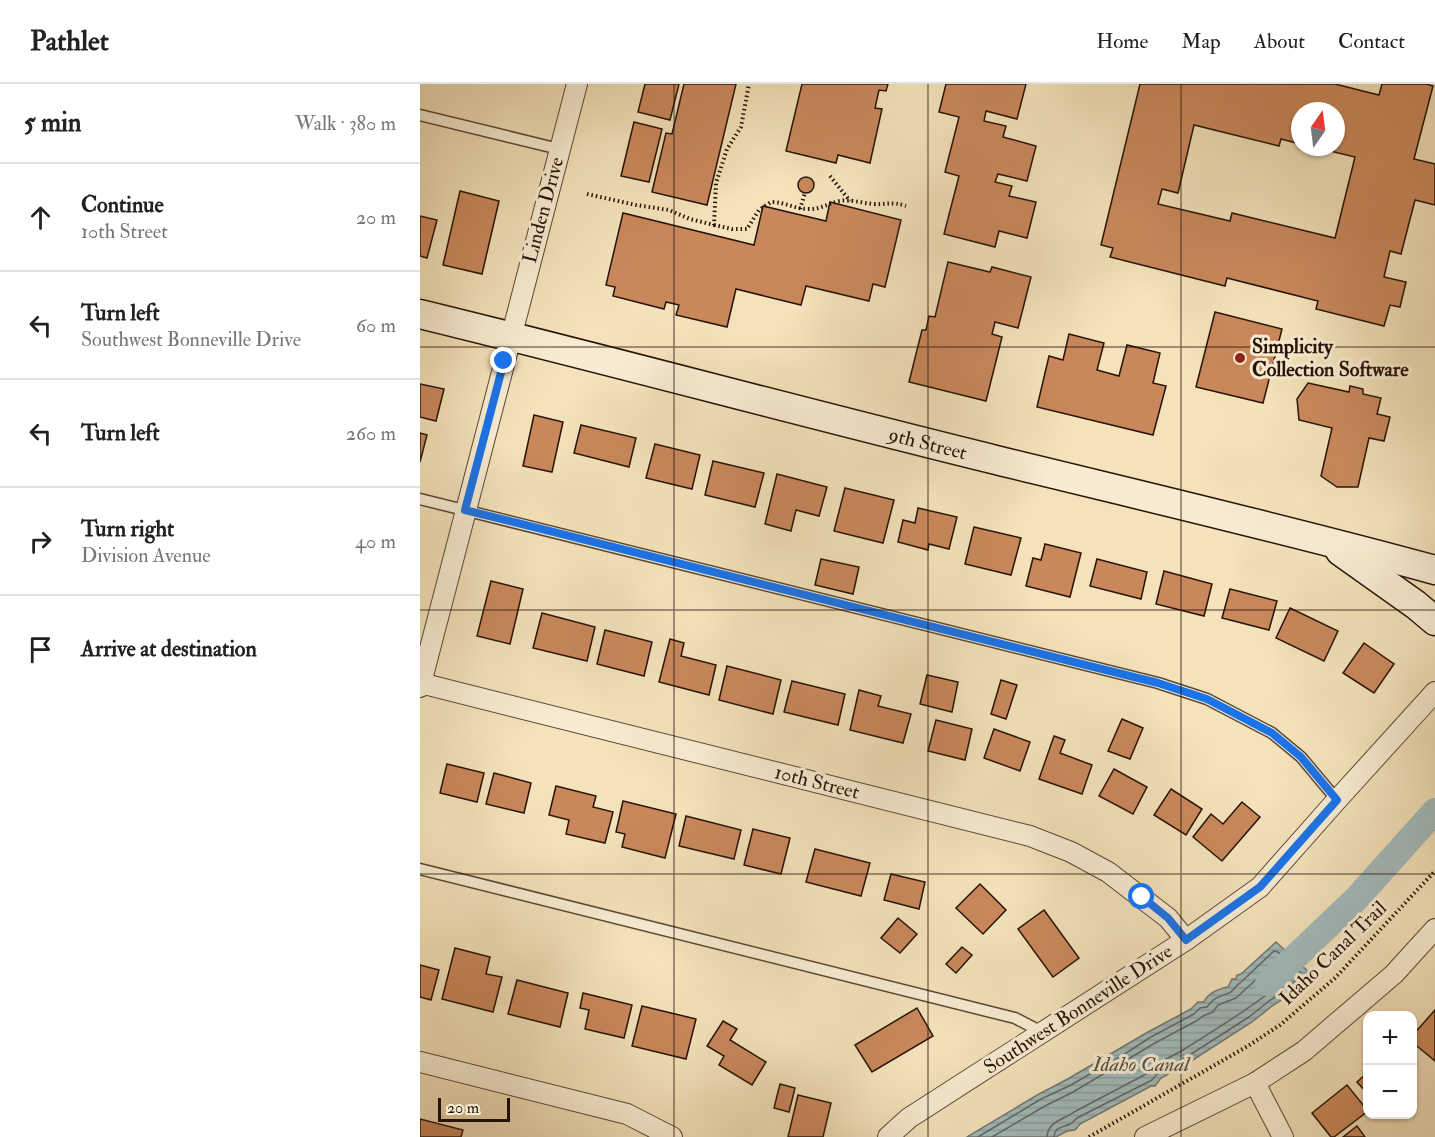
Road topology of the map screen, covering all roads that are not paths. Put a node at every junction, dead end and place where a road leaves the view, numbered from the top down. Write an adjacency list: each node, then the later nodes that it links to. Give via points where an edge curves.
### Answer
1 (577, 84): 3 (street, Linden Drive)
2 (420, 115): 3 (lane)
3 (559, 149): 5 (street, Linden Drive)
4 (420, 314): 5 (street, 9th Street)
5 (511, 336): 7 (street, Linden Drive); 8 (street, 9th Street)
6 (420, 499): 7 (lane)
7 (465, 510): 11 (street, Linden Drive); 13 (lane, via 1158,683 1207,699 1272,733 1301,757)
8 (1326, 542): 9 (street, 9th Street); 10 (street)
9 (1435, 570)
10 (1435, 621)
11 (420, 685): 16 (street, 10th Street, via 1030,836 1108,872 1168,918)
12 (1435, 692): 13 (street, Southwest Bonneville Drive)
13 (1337, 800): 16 (street, Southwest Bonneville Drive, via 1260,887)
14 (420, 868): 17 (lane, via 1015,1018)
15 (1435, 929): 19 (street, via 1394,974 1304,1050)
16 (1186, 940): 17 (street, Southwest Bonneville Drive)
17 (1042, 1032): 21 (street, Southwest Bonneville Drive, via 909,1118)
18 (420, 1062): 20 (street, via 627,1114)
19 (1255, 1083): 22 (street); 23 (street)
20 (672, 1137)
21 (888, 1137)
22 (1145, 1137)
23 (1283, 1137)

